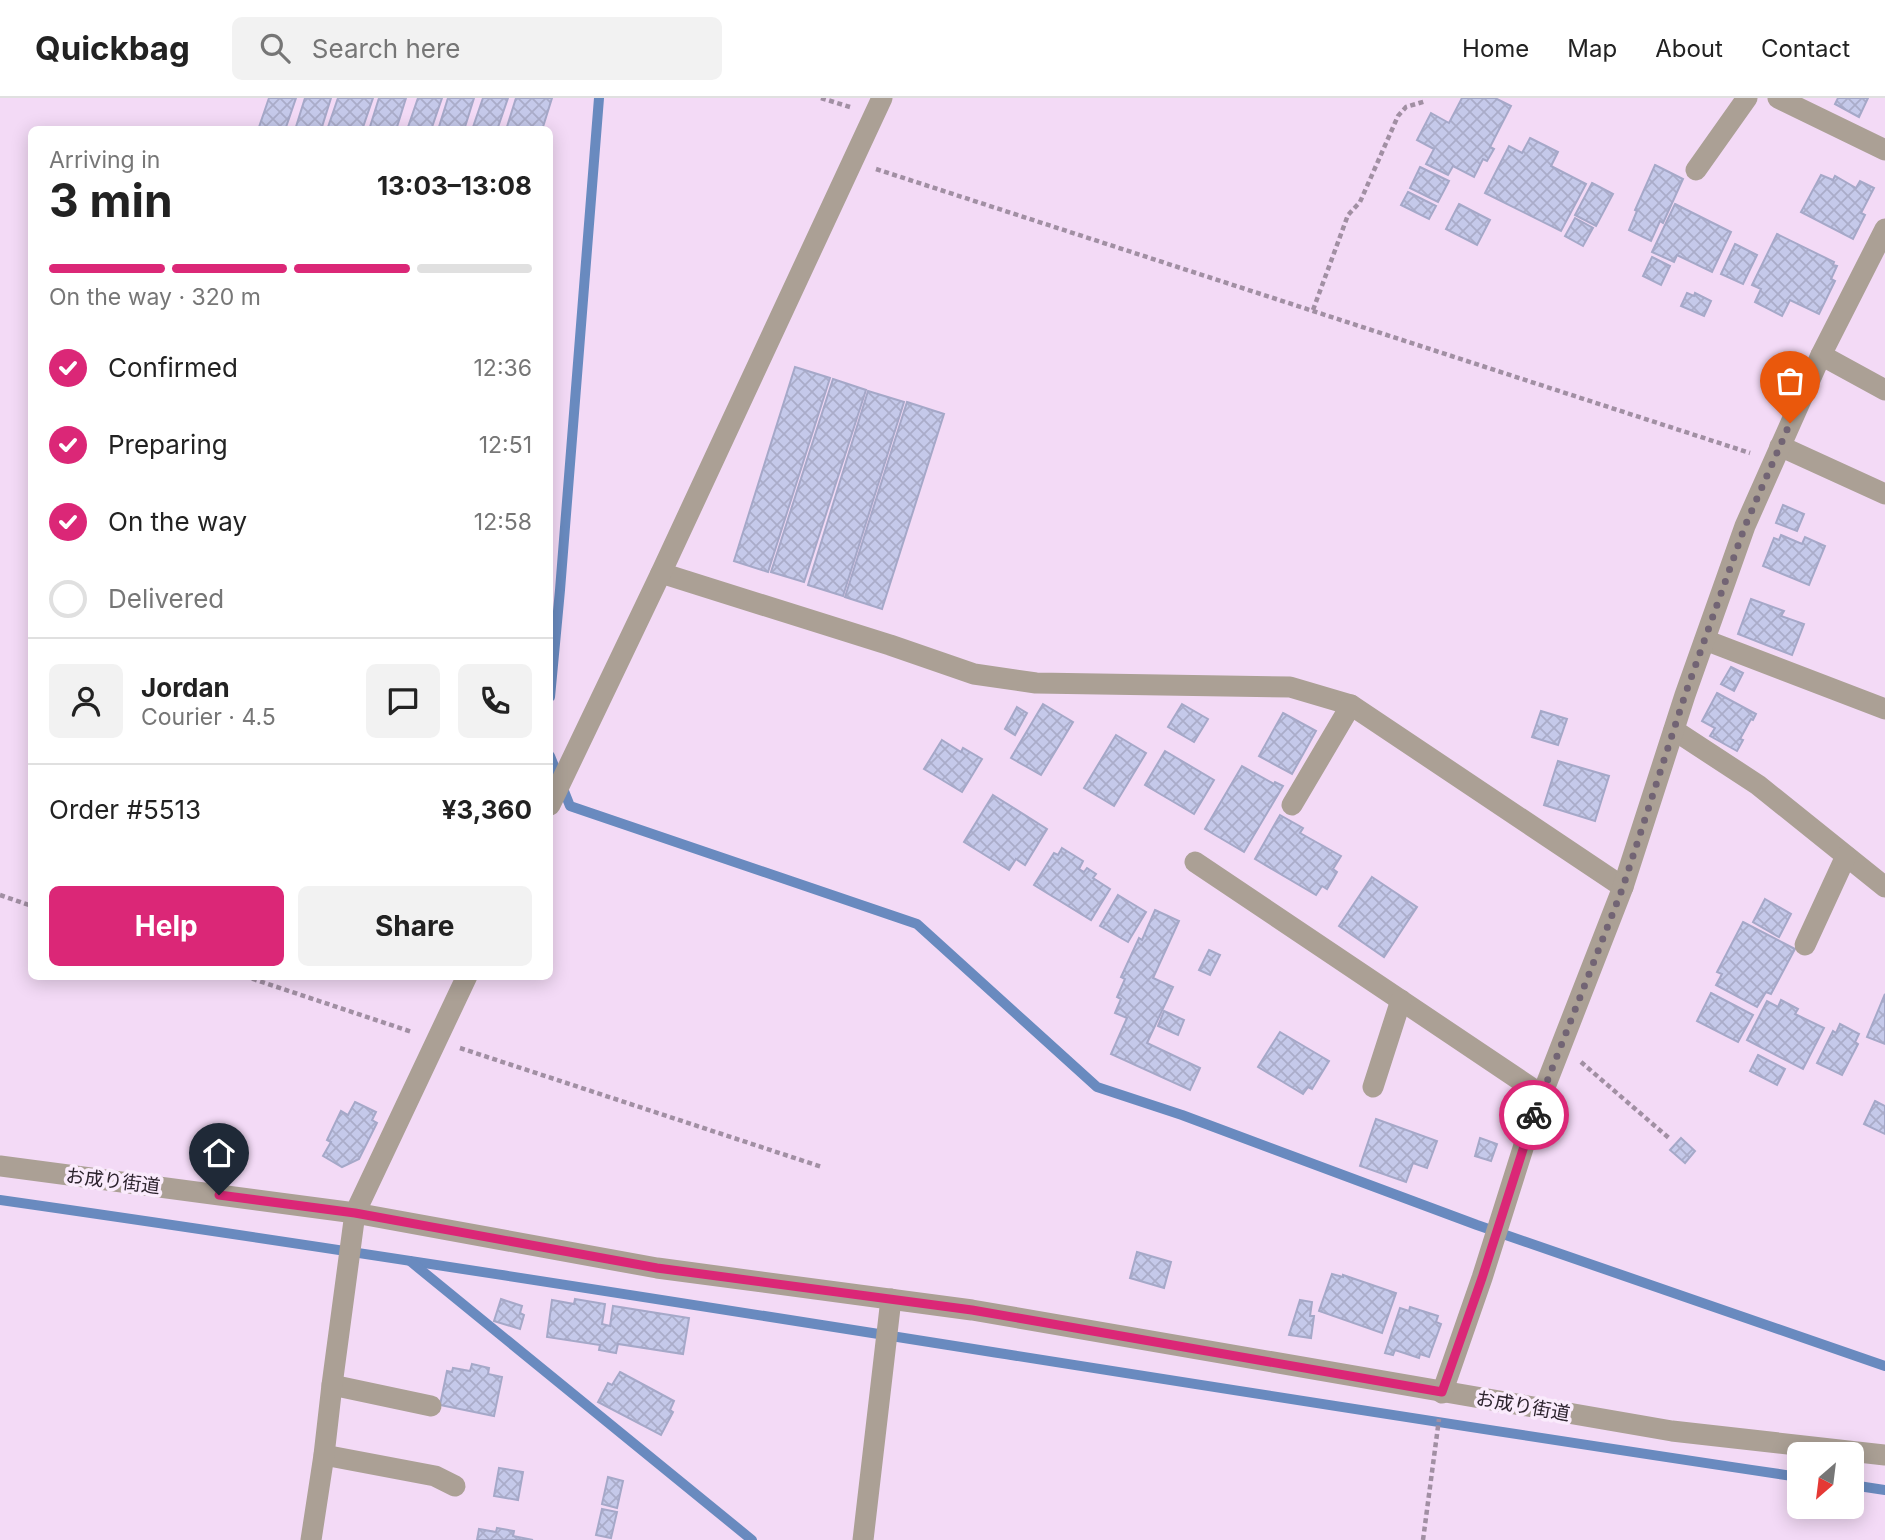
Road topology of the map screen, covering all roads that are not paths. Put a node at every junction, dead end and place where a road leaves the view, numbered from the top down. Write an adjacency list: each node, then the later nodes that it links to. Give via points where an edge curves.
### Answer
1 (882, 98): 11 (street)
2 (1747, 98): 5 (street)
3 (1778, 98): 4 (street)
4 (1885, 150)
5 (1696, 170)
6 (1885, 229): 7 (street)
7 (1821, 355): 8 (street); 9 (street)
8 (1885, 390)
9 (1777, 453): 10 (street); 12 (street, via 1745,526)
10 (1885, 494)
11 (661, 573): 13 (street, via 974,674 1036,683 1290,687); 16 (street)
12 (1705, 640): 14 (street); 15 (street)
13 (1351, 705): 17 (street); 20 (street)
14 (1885, 709)
15 (1674, 730): 18 (street, via 1758,785); 20 (street)
16 (553, 799)
17 (1292, 805)
18 (1846, 856): 21 (street); 22 (street)
19 (1195, 862): 24 (street)
20 (1623, 887): 26 (street)
21 (1885, 887)
22 (1805, 945)
23 (465, 980): 28 (street)
24 (1401, 1000): 25 (street); 26 (street)
25 (1373, 1087)
26 (1542, 1095): 31 (street)
27 (0, 1167): 28 (street, お成り街道)
28 (355, 1213): 29 (street, お成り街道, via 657,1268); 30 (street)
29 (891, 1299): 31 (street, お成り街道); 37 (street)
30 (331, 1385): 32 (street); 33 (street)
31 (1442, 1392): 34 (street, お成り街道, via 1672,1431)
32 (431, 1406)
33 (324, 1455): 35 (street, via 435,1476); 36 (street)
34 (1885, 1455)
35 (455, 1486)
36 (311, 1540)
37 (863, 1540)

